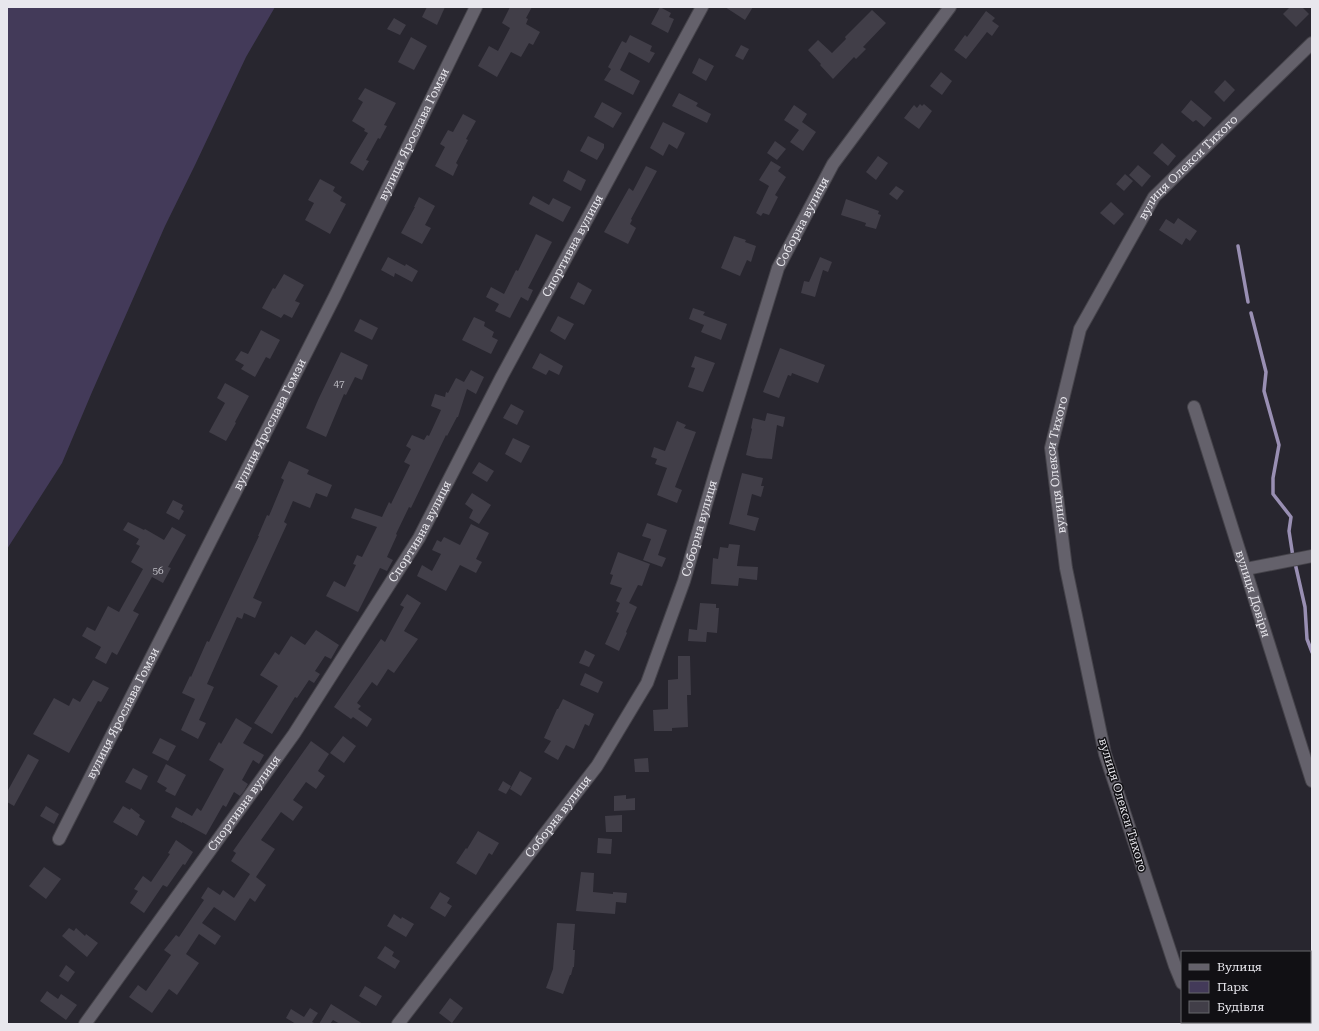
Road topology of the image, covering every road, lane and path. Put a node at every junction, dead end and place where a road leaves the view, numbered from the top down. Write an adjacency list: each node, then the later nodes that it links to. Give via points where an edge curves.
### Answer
1 (476, 7): 9 (street, вулиця Ярослава Гомзи, via 331,303)
2 (702, 7): 11 (street, Спортивна вулиця, via 502,376 419,538 294,734)
3 (950, 7): 12 (street, Соборна вулиця, via 833,164 778,268 684,581 647,682 597,766)
4 (1311, 50): 10 (street, вулиця Олекси Тихого, via 1154,196 1080,329 1051,448 1066,568 1106,754)
5 (1194, 407): 7 (street, вулиця Довіри)
6 (1312, 556): 7 (street)
7 (1246, 569): 8 (street, вулиця Довіри)
8 (1312, 780)
9 (59, 839)
10 (1181, 981)
11 (85, 1024)
12 (398, 1024)

